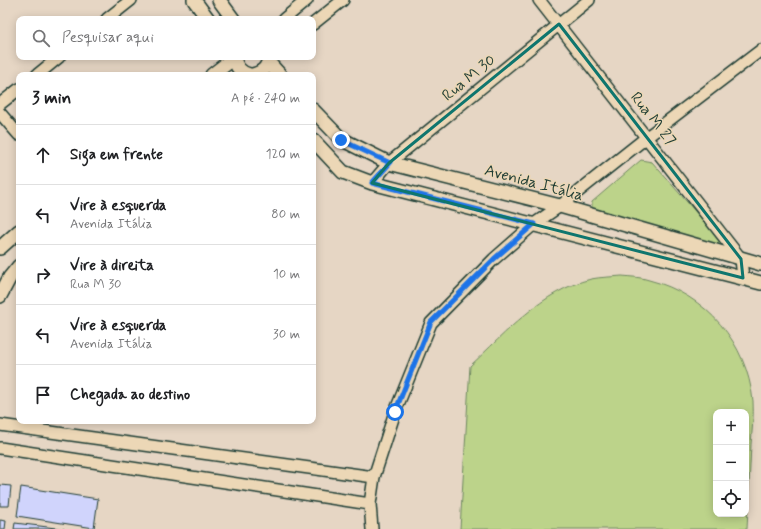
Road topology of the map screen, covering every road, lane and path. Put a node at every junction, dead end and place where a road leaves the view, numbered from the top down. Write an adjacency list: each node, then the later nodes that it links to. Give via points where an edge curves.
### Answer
1 (131, 0): 8 (street)
2 (194, 0): 9 (street)
3 (219, 0): 10 (street)
4 (308, 0): 11 (street)
5 (343, 0): 12 (street)
6 (539, 0): 13 (street, Rua M 27)
7 (589, 0): 13 (street, Rua M 30)
8 (111, 16)
9 (206, 16)
10 (231, 16)
11 (288, 16)
12 (316, 22)
13 (559, 24): 30 (street, Rua M 27); 32 (street, Rua M 30)
14 (761, 50): 30 (street)
15 (55, 60): 20 (street)
16 (230, 60): 21 (street)
17 (235, 60): 22 (street)
18 (269, 60): 23 (street)
19 (270, 60): 24 (street)
20 (41, 72)
21 (216, 72)
22 (242, 72)
23 (262, 72)
24 (278, 72)
25 (16, 91): 26 (street)
26 (0, 104)
27 (0, 113): 29 (street)
28 (316, 113): 32 (street, Avenida Itália, via 341,140)
29 (16, 132)
30 (647, 137): 34 (street); 38 (street, Rua M 27)
31 (316, 143): 33 (street, via 343,172)
32 (390, 163): 33 (street, Rua M 30); 34 (street, Avenida Itália)
33 (372, 183): 35 (street)
34 (560, 206): 35 (street); 38 (street, Avenida Itália)
35 (534, 224): 41 (street); 45 (street, via 494,259 431,322 395,412)
36 (16, 234): 37 (street)
37 (0, 248)
38 (740, 259): 39 (street, Avenida Itália); 41 (street)
39 (760, 262): 41 (street)
40 (16, 270): 42 (street)
41 (753, 281)
42 (0, 296)
43 (0, 425): 45 (street)
44 (0, 448): 46 (street)
45 (374, 477): 46 (street)
46 (370, 504): 47 (street)
47 (372, 529)

